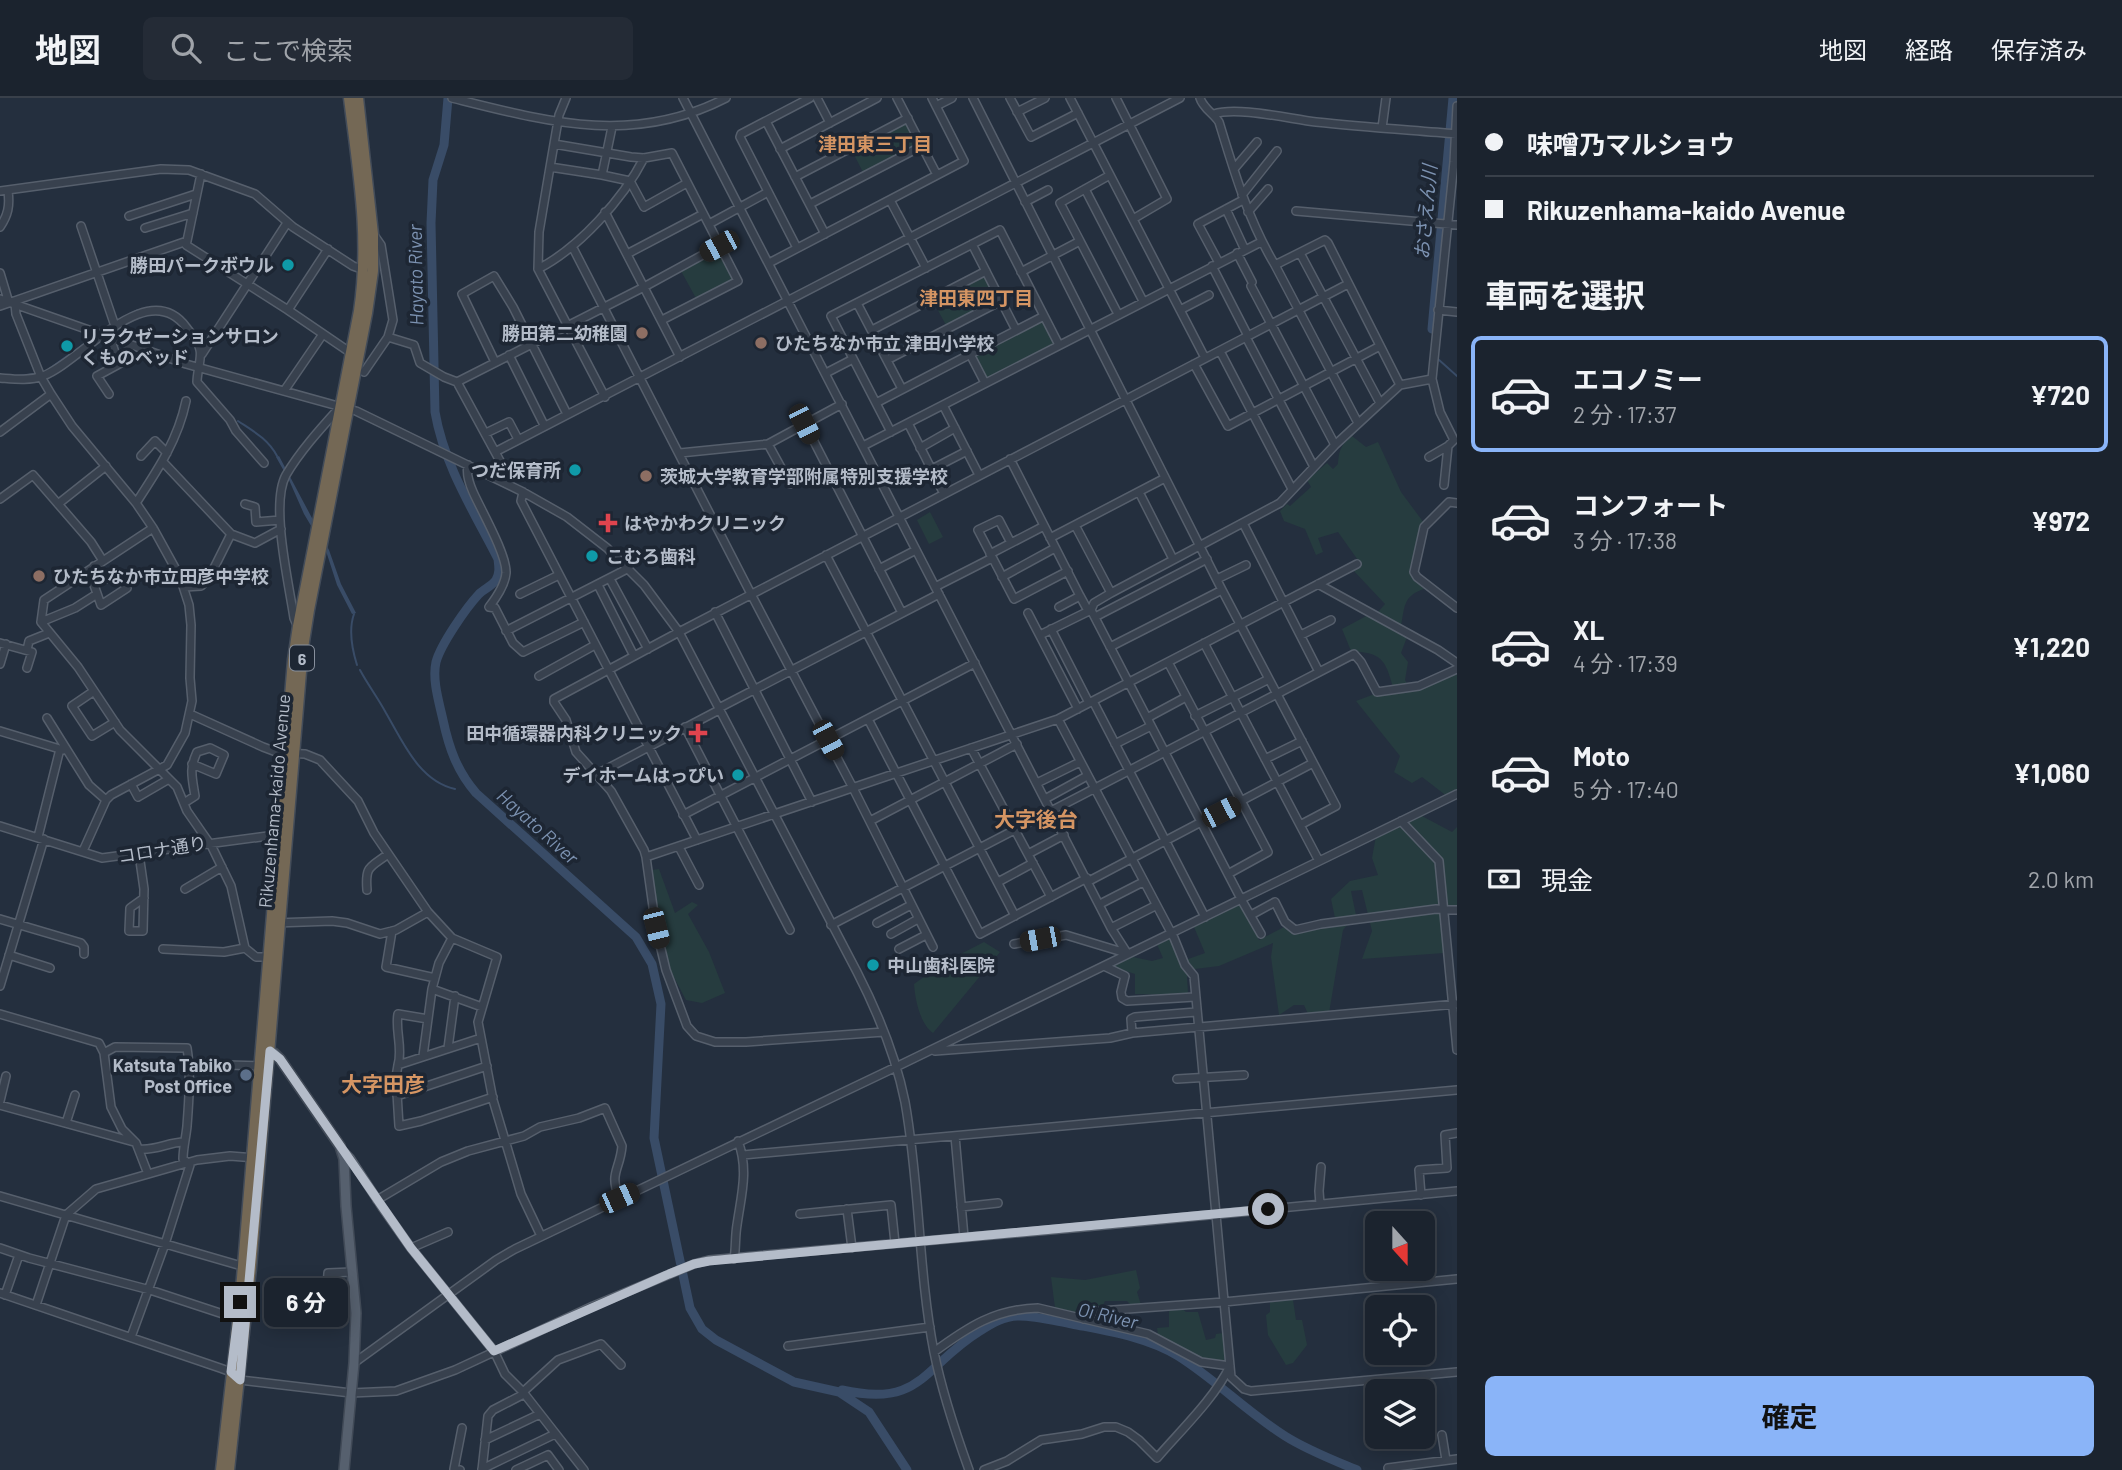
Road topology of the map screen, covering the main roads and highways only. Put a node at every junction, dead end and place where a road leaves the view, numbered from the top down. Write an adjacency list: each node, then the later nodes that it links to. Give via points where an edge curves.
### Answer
1 (349, 98): 3 (highway, Rikuzenhama-kaido Avenue / 6)
2 (358, 98): 3 (highway, Rikuzenhama-kaido Avenue / 6, via 373,234)
3 (369, 271): 4 (highway, Rikuzenhama-kaido Avenue / 6, via 351,353); 4 (highway, Rikuzenhama-kaido Avenue / 6, via 368,313)
4 (345, 408): 5 (highway, Rikuzenhama-kaido Avenue / 6, via 302,627)
5 (276, 923): 6 (highway, Rikuzenhama-kaido Avenue / 6); 6 (highway, Rikuzenhama-kaido Avenue / 6, via 269,957)
6 (265, 1051): 7 (highway, Rikuzenhama-kaido Avenue / 6); 10 (main road, via 280,1059 342,1150 356,1313)
7 (247, 1267): 8 (highway, Rikuzenhama-kaido Avenue / 6); 9 (highway, Rikuzenhama-kaido Avenue / 6)
8 (221, 1470)
9 (229, 1470)
10 (344, 1470)

